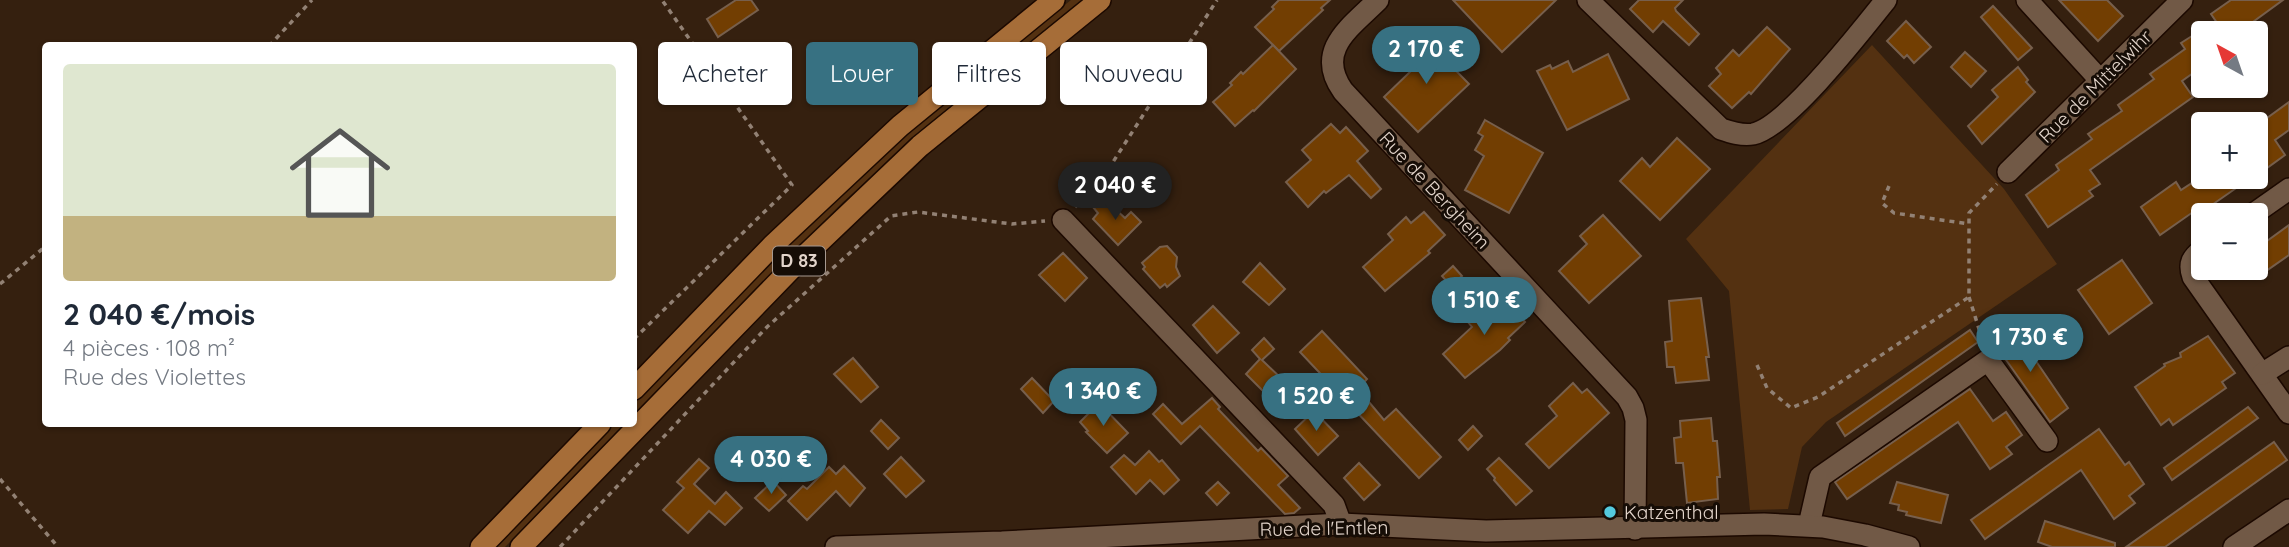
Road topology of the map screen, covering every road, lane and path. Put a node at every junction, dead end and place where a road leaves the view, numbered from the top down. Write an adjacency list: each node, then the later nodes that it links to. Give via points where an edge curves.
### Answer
1 (312, 0): 11 (path)
2 (662, 0): 23 (path, via 792,185)
3 (1054, 0): 29 (main road, D 83, via 900,126 772,246)
4 (1100, 0): 41 (main road, D 83, via 919,146 792,268)
5 (1217, 0): 17 (path, via 1114,162)
6 (1378, 0): 36 (street, Rue de Bergheim, via 1335,47 1334,79 1627,397 1636,420)
7 (1588, 0): 8 (street, via 1721,129 1737,134 1752,134 1772,125 1832,66)
8 (1885, 0)
9 (2027, 0): 12 (street)
10 (2182, 0): 12 (street, Rue de Mittelwihr)
11 (274, 42)
12 (2100, 80): 13 (street, Rue de Mittelwihr)
13 (2008, 172): 18 (path, via 1969,213)
14 (1889, 186): 18 (path, via 1882,203 1894,213)
15 (2289, 189): 16 (street)
16 (2268, 204)
17 (1063, 220): 35 (street, via 1334,505); 42 (path, via 1012,224 918,212 891,216 766,327)
18 (1969, 224): 22 (path)
19 (42, 249): 21 (path)
20 (2195, 280): 27 (street)
21 (0, 284)
22 (1969, 296): 25 (path); 26 (path, via 1818,397 1791,408 1767,388)
23 (637, 336)
24 (2289, 357): 27 (street)
25 (1988, 360): 32 (street); 37 (street, via 1820,477)
26 (1757, 365)
27 (2262, 374): 28 (street); 30 (street)
28 (2289, 381)
29 (637, 386)
30 (2289, 413)
31 (597, 427): 40 (main road)
32 (2047, 441)
33 (0, 479): 39 (path)
34 (2289, 510): 45 (street)
35 (1341, 524): 38 (street, Rue de l'Entlen); 43 (street, Rue de l'Entlen)
36 (1635, 529): 37 (street, Rue de l'Entlen, via 1764,524); 38 (street, Rue de l'Entlen)
37 (1818, 533): 44 (street, Rue de l'Entlen, via 1865,535)
38 (1602, 538)
39 (58, 547)
40 (481, 547)
41 (521, 547)
42 (559, 547)
43 (836, 547)
44 (1909, 547)
45 (2234, 547)

